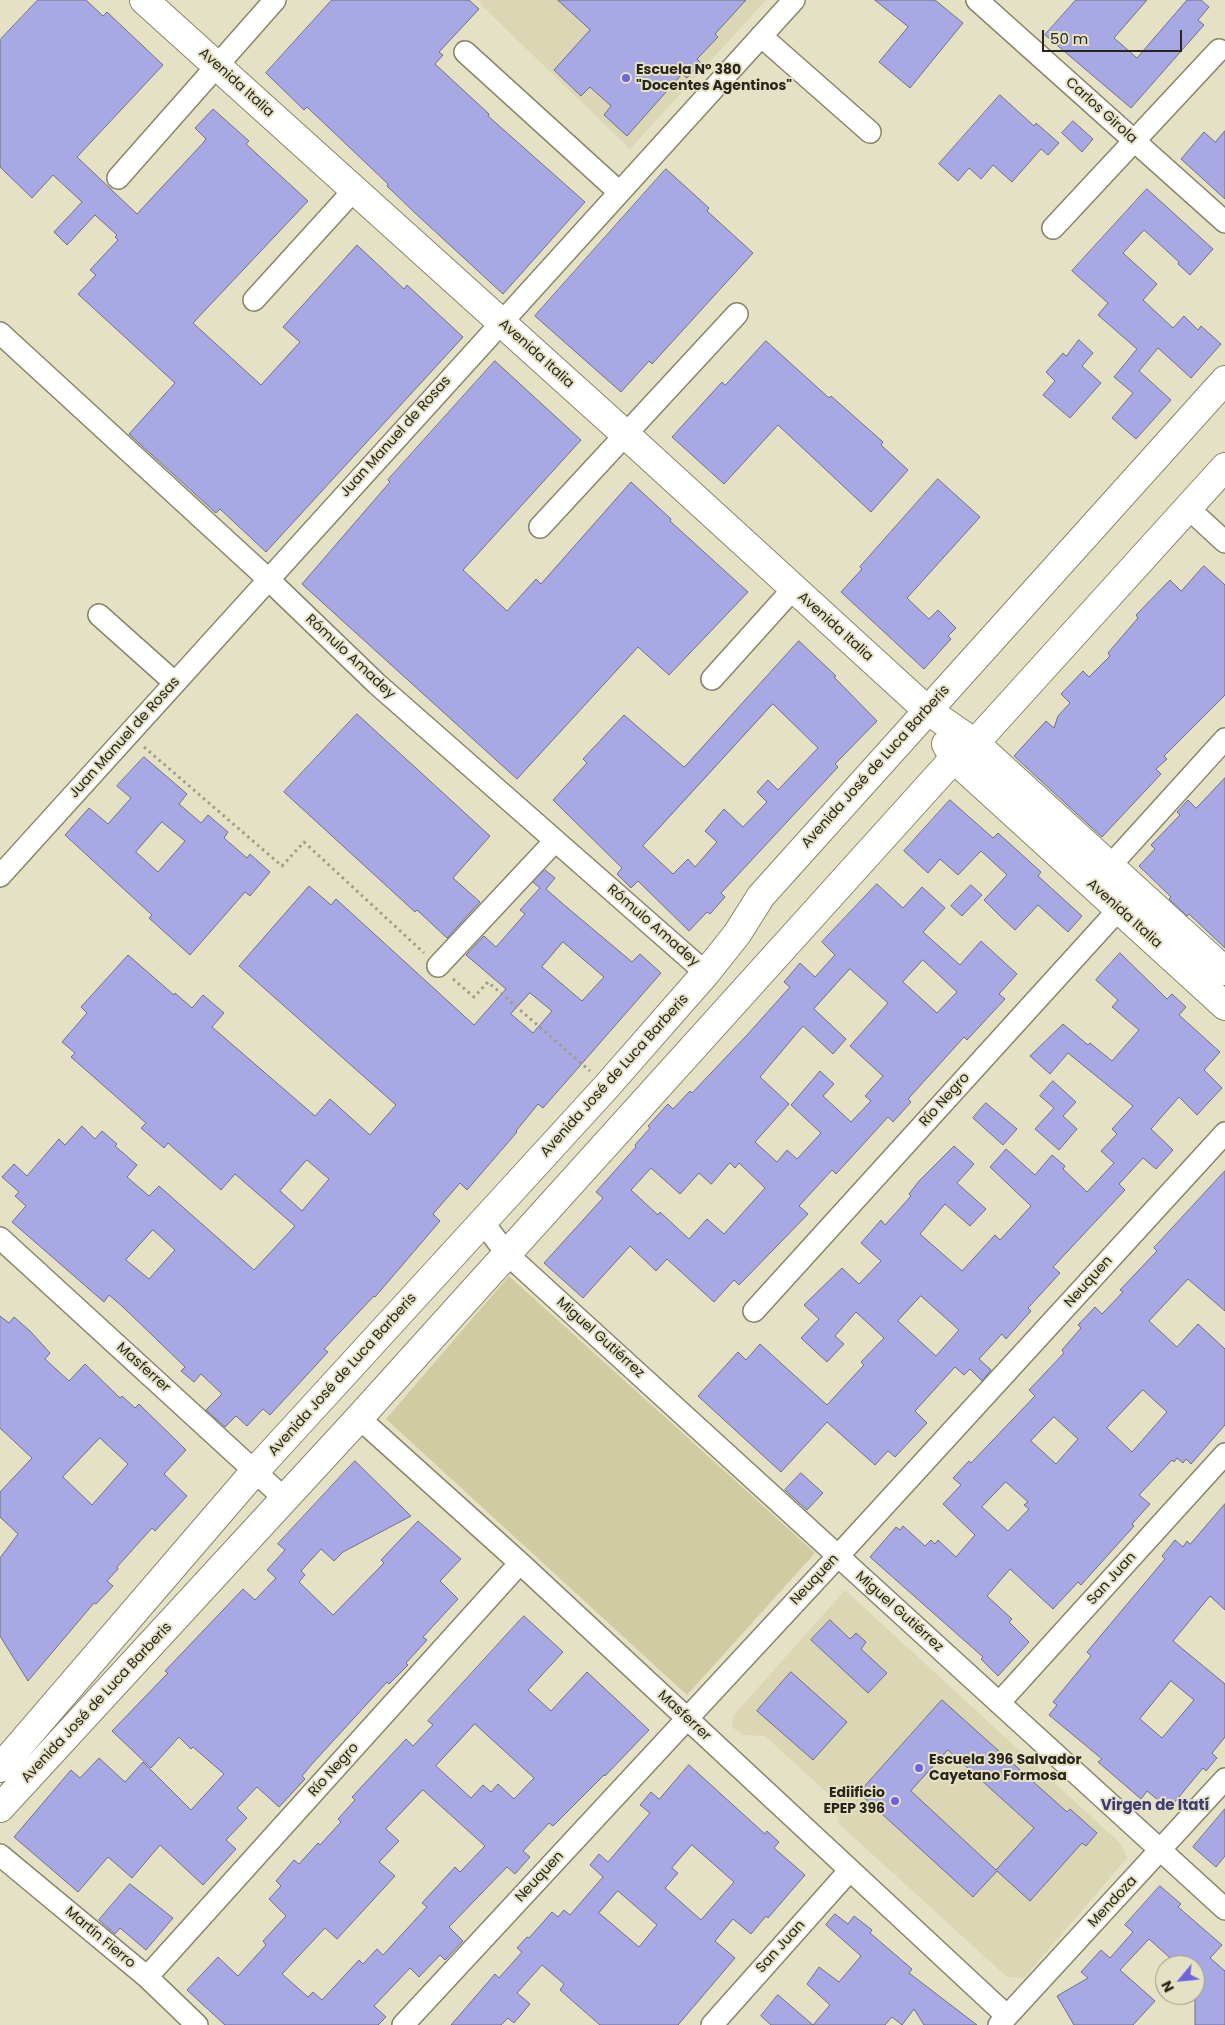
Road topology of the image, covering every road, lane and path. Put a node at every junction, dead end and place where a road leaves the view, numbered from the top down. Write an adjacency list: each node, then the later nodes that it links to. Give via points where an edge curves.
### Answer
1 (144, 0): 8 (main road, Avenida Italia)
2 (275, 0): 8 (street)
3 (794, 0): 5 (street, Juan Manuel de Rosas)
4 (977, 0): 10 (street, Carlos Girola)
5 (761, 36): 9 (street); 13 (street, Juan Manuel de Rosas)
6 (1219, 50): 10 (street)
7 (465, 52): 13 (street)
8 (217, 66): 11 (street); 12 (main road, Avenida Italia)
9 (870, 132)
10 (1133, 140): 14 (street, Carlos Girola); 15 (street)
11 (118, 178)
12 (354, 190): 16 (street); 18 (main road, Avenida Italia)
13 (619, 192): 18 (street, Juan Manuel de Rosas)
14 (1225, 222)
15 (1053, 228)
16 (254, 300)
17 (737, 314): 21 (street)
18 (501, 322): 21 (main road, Avenida Italia); 26 (street, Juan Manuel de Rosas)
19 (0, 333): 26 (street, Rómulo Amadey)
20 (1225, 380): 31 (main road, Avenida José de Luca Barberis)
21 (626, 434): 24 (street); 27 (main road, Avenida Italia)
22 (1225, 467): 23 (main road, Avenida José de Luca Barberis)
23 (1188, 508): 25 (street); 34 (main road, Avenida José de Luca Barberis)
24 (540, 527)
25 (1225, 542)
26 (268, 579): 30 (street, Juan Manuel de Rosas); 36 (street, Rómulo Amadey, via 377,684)
27 (793, 589): 29 (street); 31 (main road, Avenida Italia)
28 (99, 615): 30 (street)
29 (712, 679)
30 (174, 682): 32 (street, Juan Manuel de Rosas)
31 (927, 710): 34 (main road, Avenida Italia); 35 (main road, Avenida Italia); 42 (main road, Avenida José de Luca Barberis, via 760,896 737,934)
32 (128, 733): 37 (street, Juan Manuel de Rosas); 40 (path, via 282,866 304,842)
33 (1225, 739): 38 (street)
34 (975, 743): 35 (main road, Avenida José de Luca Barberis); 38 (main road, Avenida Italia)
35 (954, 759): 38 (main road, Avenida Italia); 48 (main road, Avenida José de Luca Barberis)
36 (555, 841): 40 (street); 42 (street, Rómulo Amadey)
37 (0, 876)
38 (1101, 876): 39 (main road, Avenida Italia)
39 (1127, 900): 41 (main road, Avenida Italia); 43 (main road, Avenida Italia); 49 (street, Río Negro)
40 (438, 966): 44 (path, via 474,997 488,982)
41 (1225, 971)
42 (706, 973): 44 (main road, Avenida José de Luca Barberis)
43 (1225, 1006)
44 (607, 1086): 46 (main road, Avenida José de Luca Barberis)
45 (1225, 1133): 54 (street, Neuquen)
46 (483, 1222): 48 (street, Miguel Gutiérrez); 52 (main road, Avenida José de Luca Barberis)
47 (0, 1238): 52 (street, Masferrer)
48 (506, 1253): 50 (main road, Avenida José de Luca Barberis); 54 (street, Miguel Gutiérrez)
49 (754, 1311)
50 (359, 1418): 53 (main road, Avenida José de Luca Barberis); 55 (street, Masferrer)
51 (1225, 1454): 56 (street, San Juan)
52 (255, 1472): 53 (street, Masferrer); 58 (main road, Avenida José de Luca Barberis)
53 (285, 1499): 60 (main road, Avenida José de Luca Barberis)
54 (838, 1556): 56 (street, Miguel Gutiérrez); 57 (street, Neuquen)
55 (520, 1563): 57 (street, Masferrer); 65 (street, Río Negro)
56 (999, 1703): 61 (street, Miguel Gutiérrez)
57 (686, 1718): 63 (street, Masferrer); 68 (street, Neuquen)
58 (0, 1768)
59 (1225, 1779): 61 (street, Mendoza)
60 (0, 1808)
61 (1160, 1851): 64 (street, Miguel Gutiérrez); 66 (street, Mendoza)
62 (0, 1855): 65 (street, Martín Fierro)
63 (850, 1870): 66 (street, Masferrer); 69 (street, San Juan)
64 (1225, 1910)
65 (147, 1976): 67 (street, Martín Fierro)
66 (1003, 2020)
67 (197, 2025)
68 (403, 2025)
69 (712, 2025)

